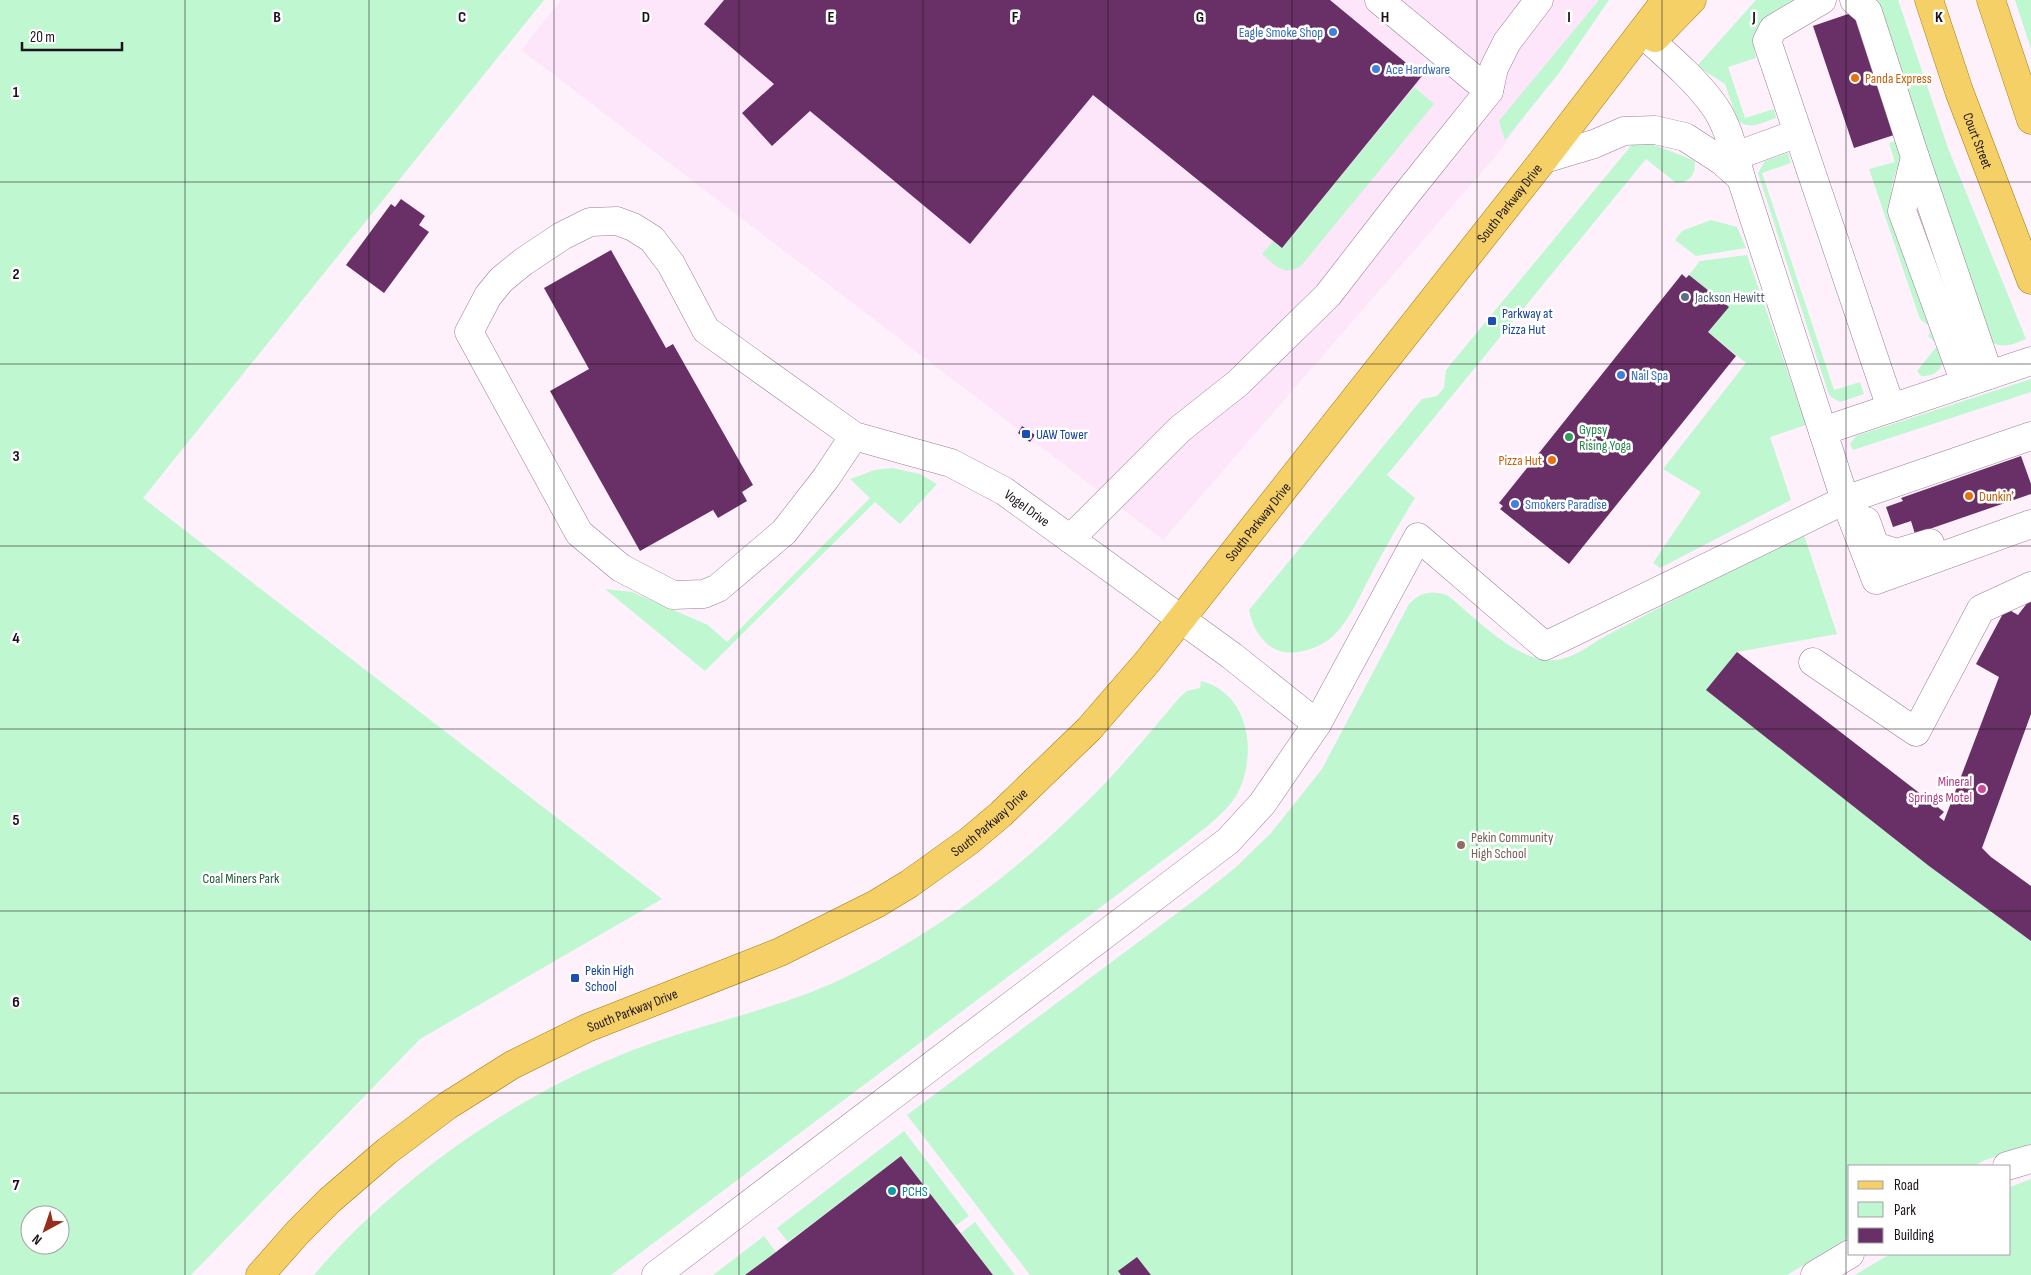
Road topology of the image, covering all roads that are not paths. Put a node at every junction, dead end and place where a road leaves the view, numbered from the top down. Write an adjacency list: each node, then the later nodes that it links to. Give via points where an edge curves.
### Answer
1 (1379, 0): 10 (street)
2 (1539, 0): 10 (street, via 1506,42 1494,68)
3 (1666, 0): 9 (main road, South Parkway Drive)
4 (1692, 0): 9 (main road, South Parkway Drive)
5 (1822, 0): 12 (street, via 1774,29 1767,41)
6 (1854, 0): 17 (street, via 1868,12 1915,157)
7 (1929, 0): 15 (main road, Court Street)
8 (1990, 0): 11 (main road)
9 (1646, 37): 13 (main road, South Parkway Drive, via 1630,62); 14 (street, via 1714,104 1732,142)
10 (1490, 91): 25 (street, via 1328,295 1238,384 1180,429)
11 (2031, 120)
12 (1798, 132): 14 (street); 18 (street)
13 (1544, 159): 14 (street, via 1624,131 1655,130 1686,137); 27 (main road, South Parkway Drive)
14 (1733, 165): 19 (street)
15 (2031, 280)
16 (2031, 361): 17 (street)
17 (1977, 379): 18 (street)
18 (1892, 408): 19 (street)
19 (1823, 431): 23 (street)
20 (854, 436): 20 (street, via 706,330 671,264 652,239 617,221 590,222 523,262 488,296 469,332 578,533 621,568 673,595 704,594 718,588 784,532); 25 (street, Vogel Drive, via 951,463 1004,491)
21 (2031, 436): 22 (street)
22 (1973, 455): 23 (street); 24 (street, via 1959,468 1870,498 1865,517 1875,546 1897,553 2008,518)
23 (1845, 500): 24 (street, via 1876,580); 29 (street, via 1545,646 1418,537)
24 (2031, 522)
25 (1070, 538): 27 (street, Vogel Drive)
26 (2031, 586): 28 (street, via 1980,609 1916,732)
27 (1181, 619): 29 (street, Vogel Drive); 33 (main road, South Parkway Drive, via 1129,683 1060,758 969,841 909,884 780,952 587,1028 505,1069 447,1106 387,1151 330,1200)
28 (1814, 662)
29 (1316, 724): 34 (street, via 1262,804 1228,841)
30 (2031, 1159): 31 (street)
31 (2010, 1165)
32 (1848, 1255): 35 (street)
33 (260, 1275)
34 (656, 1275)
35 (1815, 1275)

